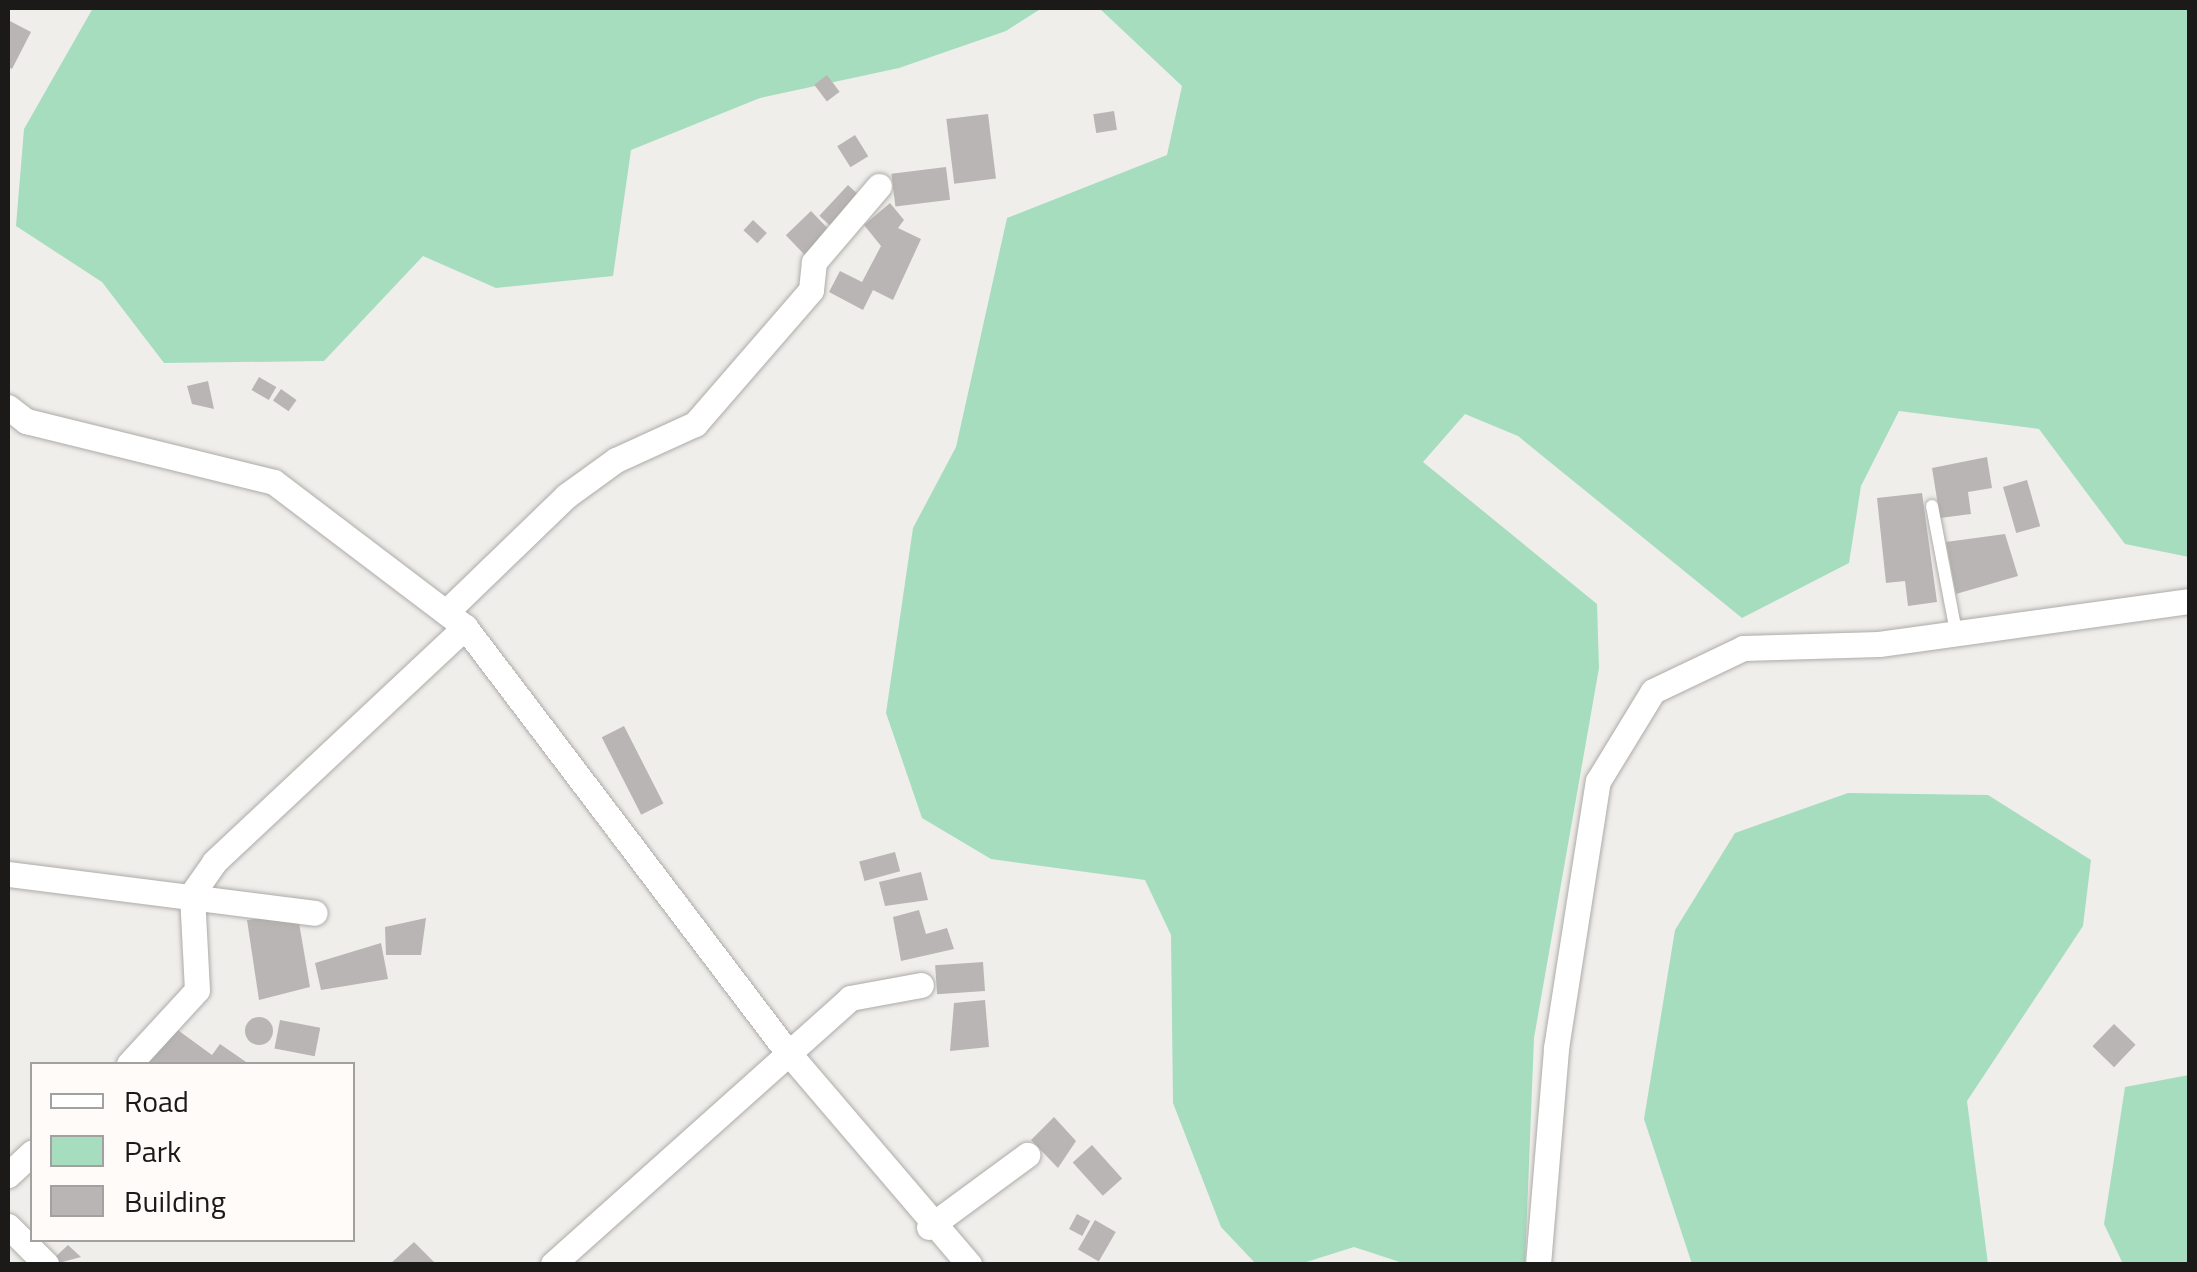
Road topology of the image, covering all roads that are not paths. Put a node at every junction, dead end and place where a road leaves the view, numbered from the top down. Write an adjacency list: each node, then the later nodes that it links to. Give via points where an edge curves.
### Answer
1 (879, 186): 5 (street, via 814,262 811,290 695,424 616,460 566,496)
2 (8, 407): 5 (street, via 26,421 274,482)
3 (1932, 506): 6 (lane)
4 (2190, 601): 6 (street)
5 (456, 619): 8 (street, via 214,862); 11 (street)
6 (1956, 632): 21 (street, via 1743,648 1653,690 1634,716 1598,781 1556,1048)
7 (8, 874): 8 (street)
8 (192, 894): 9 (street); 12 (street, via 197,990)
9 (314, 912)
10 (921, 986): 11 (street, via 850,998)
11 (786, 1050): 17 (street); 19 (street)
12 (131, 1062)
13 (30, 1154): 15 (street)
14 (1027, 1155): 17 (street)
15 (8, 1175)
16 (8, 1226): 18 (street)
17 (929, 1227): 20 (street)
18 (46, 1264)
19 (553, 1264)
20 (969, 1264)
21 (1538, 1264)

